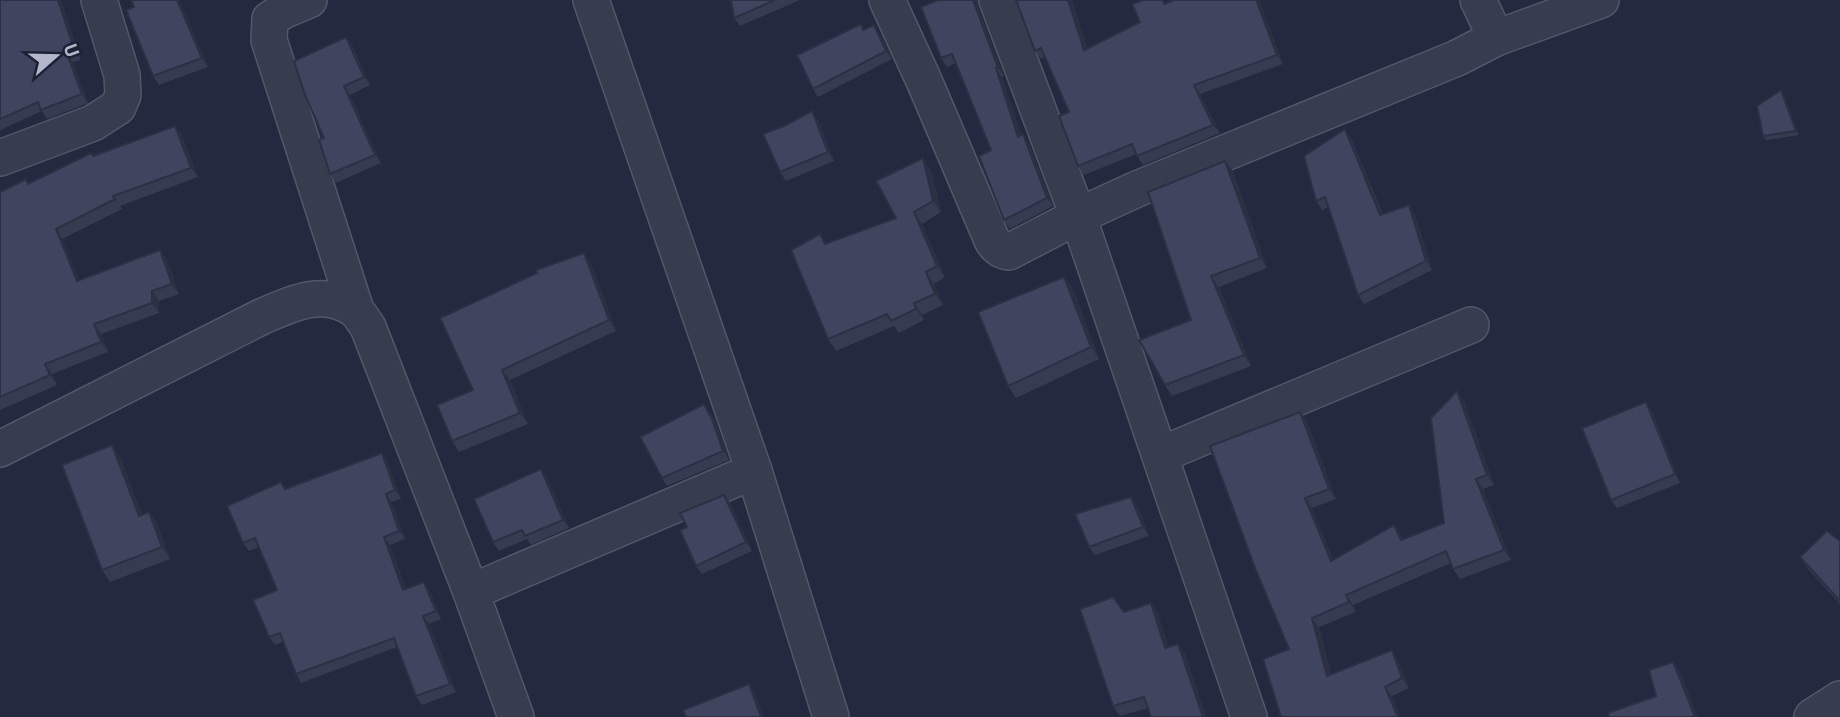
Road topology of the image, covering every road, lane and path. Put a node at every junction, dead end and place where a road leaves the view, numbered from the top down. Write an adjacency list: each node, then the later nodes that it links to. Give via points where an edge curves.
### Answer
1 (99, 0): 9 (street, via 121,75 123,95 118,107 93,123)
2 (309, 0): 11 (street, via 270,19 269,40)
3 (591, 0): 15 (street)
4 (887, 0): 10 (street, via 996,247 1009,252 1017,249)
5 (997, 0): 10 (street)
6 (1478, 0): 8 (street)
7 (1601, 0): 8 (street)
8 (1496, 38): 10 (street)
9 (0, 158)
10 (1078, 216): 14 (street)
11 (356, 310): 13 (street, via 334,299 313,298 290,305); 16 (street, via 368,327)
12 (1471, 325): 14 (street)
13 (0, 449)
14 (1160, 454): 20 (street)
15 (754, 471): 16 (street); 19 (street)
16 (471, 592): 18 (street)
17 (1840, 699): 21 (street)
18 (516, 717)
19 (831, 717)
20 (1249, 717)
21 (1812, 717)

